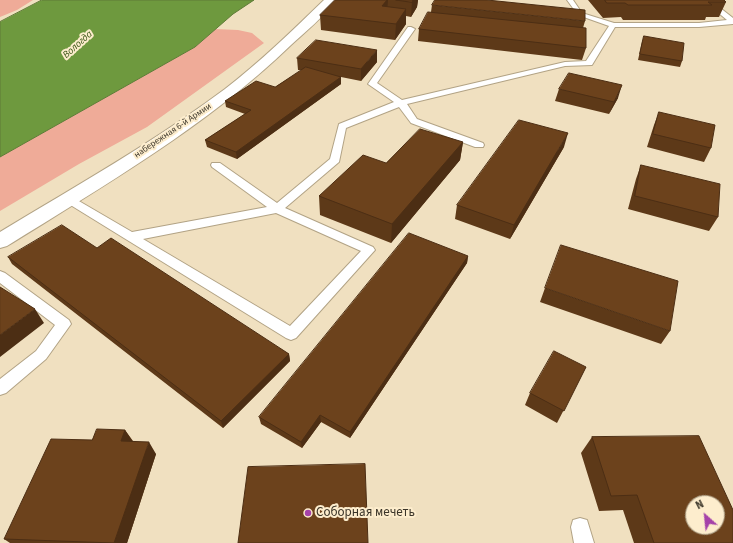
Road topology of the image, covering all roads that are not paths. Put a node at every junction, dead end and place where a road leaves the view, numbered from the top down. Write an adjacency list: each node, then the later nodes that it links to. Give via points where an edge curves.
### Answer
1 (330, 0): 9 (street, набережная 6-й Армии, via 274,55 215,103)
2 (570, 0): 4 (lane, via 580,14)
3 (706, 0): 4 (lane, via 733,22 700,25)
4 (613, 25): 6 (lane, via 589,63 566,64)
5 (411, 29): 6 (lane, via 372,84)
6 (401, 103): 7 (lane, via 414,121); 10 (lane, via 342,126 335,160)
7 (479, 145)
8 (216, 165): 10 (lane)
9 (68, 199): 11 (lane); 12 (street, набережная 6-й Армии)
10 (277, 209): 11 (lane); 11 (lane, via 369,250 291,334)
11 (130, 237)
12 (0, 241)
13 (0, 276): 14 (lane, via 64,324 41,355)
14 (0, 388)

